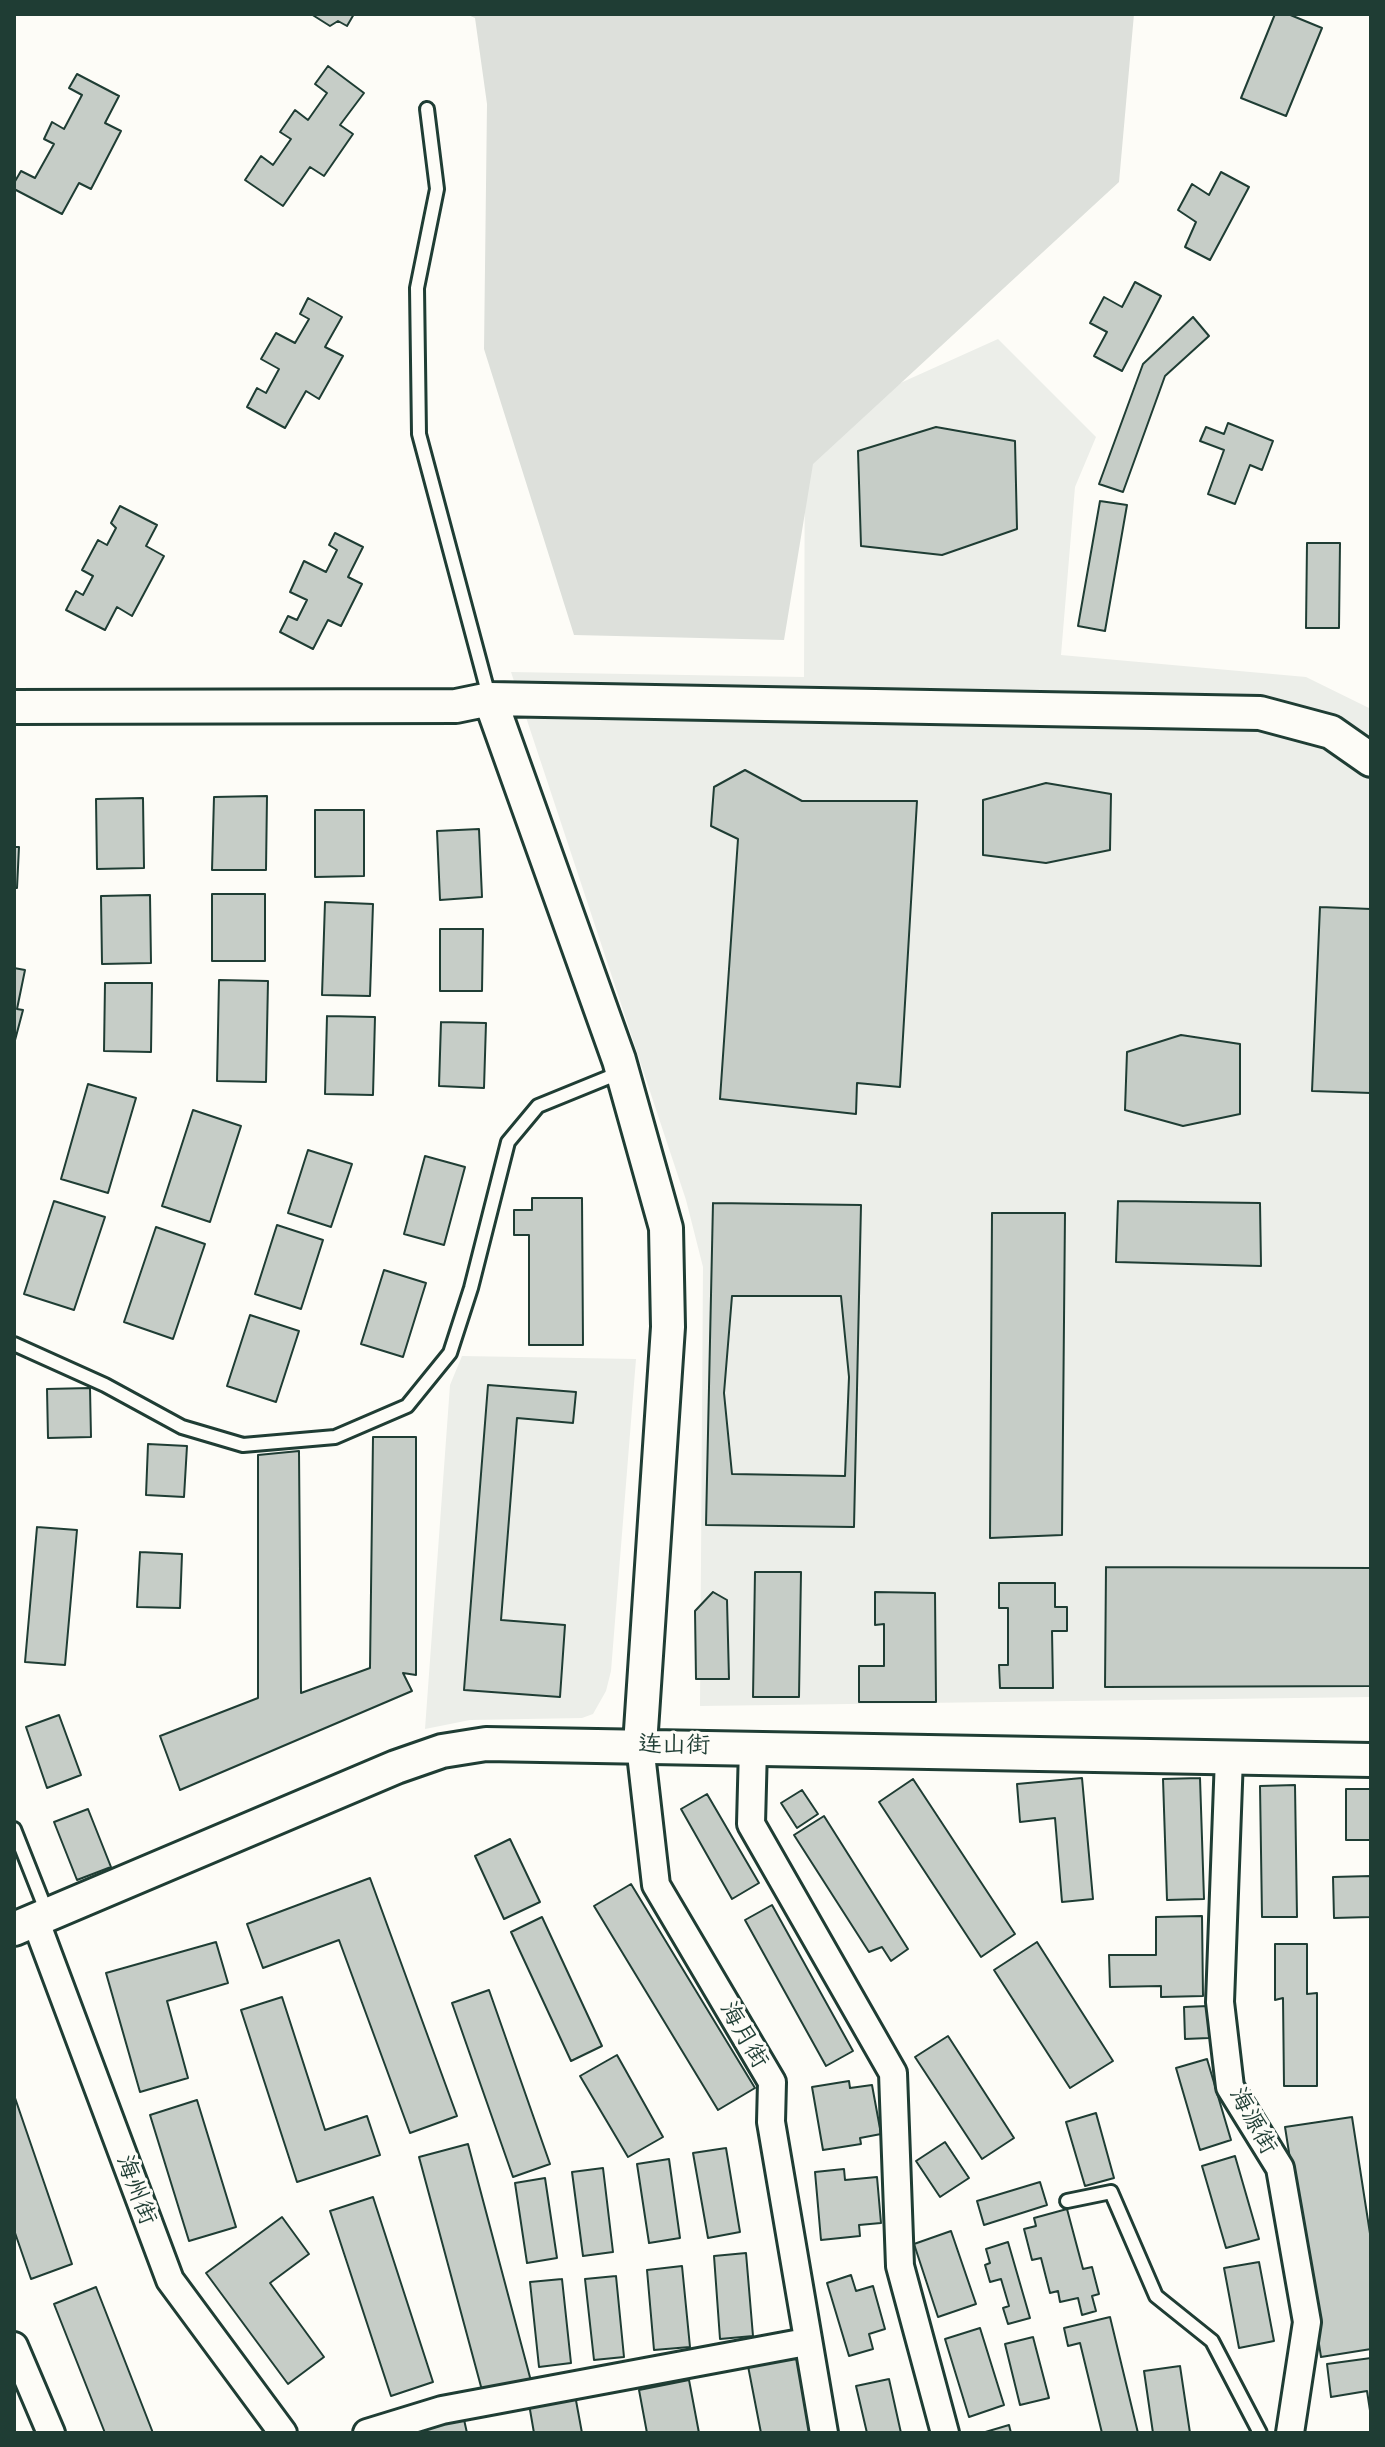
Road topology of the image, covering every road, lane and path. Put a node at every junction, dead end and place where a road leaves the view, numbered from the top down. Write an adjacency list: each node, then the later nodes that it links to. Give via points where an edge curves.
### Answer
1 (427, 109): 2 (lane, via 437,189 417,288 419,434)
2 (490, 699): 3 (street, via 456,706); 4 (street, via 1260,713 1331,732); 5 (street)
3 (14, 707)
4 (1371, 760)
5 (622, 1072): 6 (lane, via 538,1106 508,1142 450,1353 407,1406 335,1437 243,1445 182,1427); 7 (street, via 666,1228 668,1327)
6 (14, 1344)
7 (640, 1745): 8 (street, 连山街); 12 (street, 连山街, via 486,1744 442,1751); 14 (street, 海月街, via 656,1885 772,2082 771,2122)
8 (753, 1747): 9 (street, 连山街); 20 (street, via 751,1824 893,2073 900,2266)
9 (1229, 1757): 10 (street, 连山街); 22 (street, 海源街, via 1220,2002 1230,2087 1280,2168 1307,2322)
10 (1371, 1760)
11 (14, 1829): 12 (lane)
12 (33, 1923): 17 (street, 海州街, via 170,2280)
13 (1067, 2201): 21 (lane, via 1111,2192 1156,2296 1212,2341)
14 (806, 2342): 18 (street, via 473,2403); 19 (street, 海月街)
15 (14, 2346): 16 (street)
16 (51, 2433)
17 (283, 2433)
18 (367, 2433)
19 (824, 2433)
20 (945, 2433)
21 (1260, 2433)
22 (1290, 2433)

